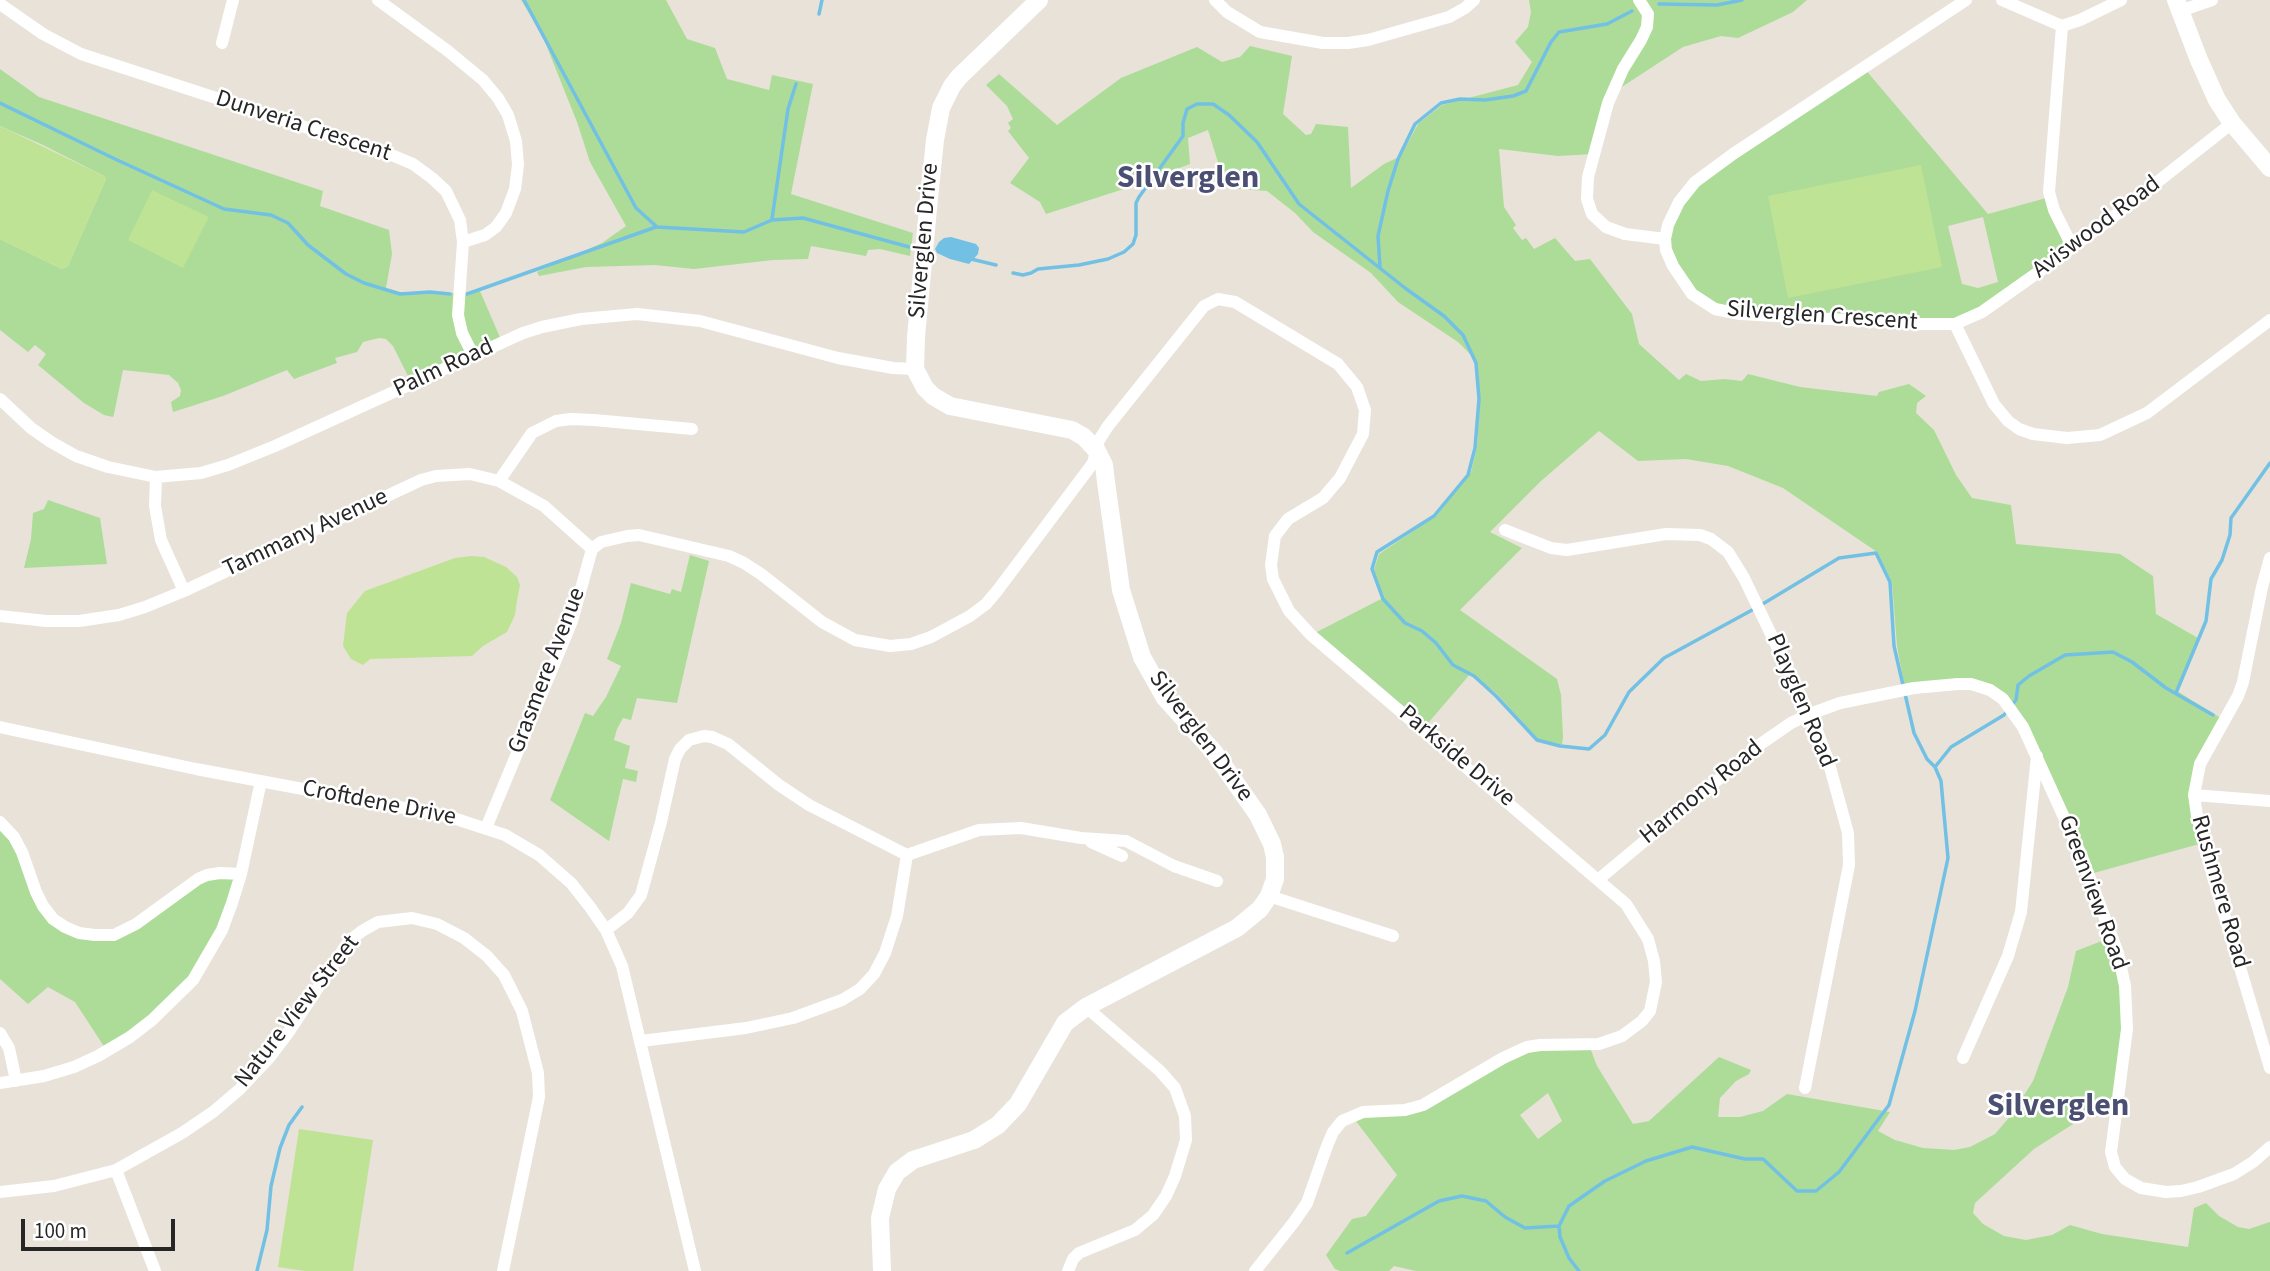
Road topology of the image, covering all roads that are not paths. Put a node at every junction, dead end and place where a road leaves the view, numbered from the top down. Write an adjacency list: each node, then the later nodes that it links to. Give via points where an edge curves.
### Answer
1 (233, 0): 14 (street)
2 (378, 0): 18 (street, via 482,80 508,115 516,141 515,189 496,227)
3 (1039, 0): 23 (street, Silverglen Drive, via 959,77 941,108 934,140)
4 (1215, 0): 5 (street, via 1260,32 1348,43 1449,16)
5 (1474, 0)
6 (1639, 0): 17 (street, via 1648,14 1647,27 1608,103 1588,177 1587,199 1592,214 1606,227)
7 (1966, 0): 17 (street, via 1700,177 1679,202)
8 (2003, 0): 13 (street)
9 (2121, 0): 13 (street)
10 (2212, 0): 12 (street)
11 (0, 4): 18 (street, Dunveria Crescent, via 81,54 413,164 446,191 460,220)
12 (2178, 6): 15 (street, via 2212,91)
13 (2062, 26): 19 (street, via 2049,192)
14 (222, 43)
15 (2232, 123): 16 (street); 19 (street, Aviswood Road)
16 (2270, 168)
17 (1665, 239): 21 (street, Silverglen Crescent, via 1679,277 1692,294 1715,309)
18 (464, 242): 22 (street, Dunveria Crescent, via 458,316)
19 (2073, 248): 21 (street, Aviswood Road, via 1982,312)
20 (2270, 320): 21 (street, via 2147,413 2101,435 2067,438 2033,434 2008,421 1994,404)
21 (1955, 324)
22 (473, 355): 23 (street, Palm Road, via 542,327 581,318 637,314 700,321 838,358); 27 (street, Palm Road, via 228,465)
23 (915, 369): 26 (street, via 925,388 950,405 1072,430)
24 (0, 399): 27 (street, Palm Road, via 31,428 76,456)
25 (692, 429): 28 (street, via 555,421 532,433)
26 (1097, 451): 30 (street, via 1093,463 986,604 911,644 878,645 841,634 744,562 729,556 639,535 614,538); 46 (street, Parkside Drive, via 1108,426 1197,314 1218,299 1235,302 1338,364 1362,400 1363,434 1331,490 1288,519 1275,536 1271,565 1279,595 1311,635); 48 (street, Silverglen Drive, via 1104,465 1118,580 1142,657 1165,698 1221,762 1265,828 1276,867)
27 (156, 477): 32 (street, via 161,540)
28 (499, 481): 30 (street, Tammany Avenue, via 544,506); 32 (street, Tammany Avenue, via 470,474 421,480)
29 (1505, 530): 34 (street, Playglen Road, via 1567,550 1680,533 1700,535 1722,547 1734,558)
30 (592, 549): 41 (street, Grasmere Avenue, via 572,621)
31 (2270, 558): 38 (street, Rushmere Road, via 2243,682 2200,764)
32 (184, 591): 33 (street, Tammany Avenue, via 119,615 79,621)
33 (0, 616)
34 (1810, 714): 36 (street, Greenview Road, via 1894,691 1971,684 2005,701); 46 (street, Harmony Road, via 1762,743); 58 (street, Playglen Road, via 1845,817 1849,857)
35 (0, 727): 37 (street, Croftdene Drive)
36 (2037, 756): 54 (street, via 2021,912 2008,956); 59 (street, Greenview Road, via 2102,907 2122,970 2127,1029 2111,1152 2115,1167 2141,1188 2181,1191 2234,1174)
37 (261, 781): 41 (street, Croftdene Drive, via 420,810); 45 (street)
38 (2194, 795): 39 (street); 55 (street, Rushmere Road)
39 (2270, 801)
40 (0, 822): 45 (street, via 22,852 43,906 53,919 79,933 114,934 136,925 198,879)
41 (486, 828): 49 (street, Croftdene Drive, via 522,845 556,870 582,895)
42 (1081, 838): 43 (street, via 991,828); 44 (street); 47 (street, via 1126,841 1174,866)
43 (907, 855): 49 (street, via 795,797 721,740 696,737 684,744 675,759 641,895 628,913); 53 (street, via 888,945 874,974 860,989 793,1018)
44 (1122, 856)
45 (241, 874): 56 (street, via 209,956 174,1001 99,1056 74,1068)
46 (1599, 879): 67 (street, Parkside Drive, via 1626,904 1652,951 1655,995 1642,1021 1622,1036 1599,1044 1527,1047 1423,1105 1363,1112 1342,1121 1327,1146 1307,1203)
47 (1217, 881)
48 (1269, 896): 50 (street); 51 (street, via 1254,915 1224,937)
49 (606, 930): 53 (street, Croftdene Drive, via 622,966)
50 (1393, 936)
51 (1086, 1007): 65 (street, via 1065,1023 1018,1104 998,1125 974,1140 913,1160 897,1171 880,1218); 66 (street, via 1175,1088 1185,1116 1186,1140 1175,1176 1153,1215 1135,1230 1079,1253)
52 (0, 1033): 56 (street, via 9,1048)
53 (641, 1041): 64 (street, Croftdene Drive)
54 (1963, 1058)
55 (2270, 1068)
56 (16, 1081): 57 (street)
57 (0, 1083)
58 (1805, 1088)
59 (2270, 1147)
60 (116, 1170): 61 (street, Nature View Street); 62 (street); 63 (street, Nature View Street, via 182,1133 240,1089 288,1033 339,953 362,931 395,919 437,924 480,950 504,975 522,1011 538,1073 537,1111)
61 (0, 1192)
62 (155, 1271)
63 (503, 1271)
64 (695, 1271)
65 (882, 1271)
66 (1068, 1271)
67 (1255, 1271)

